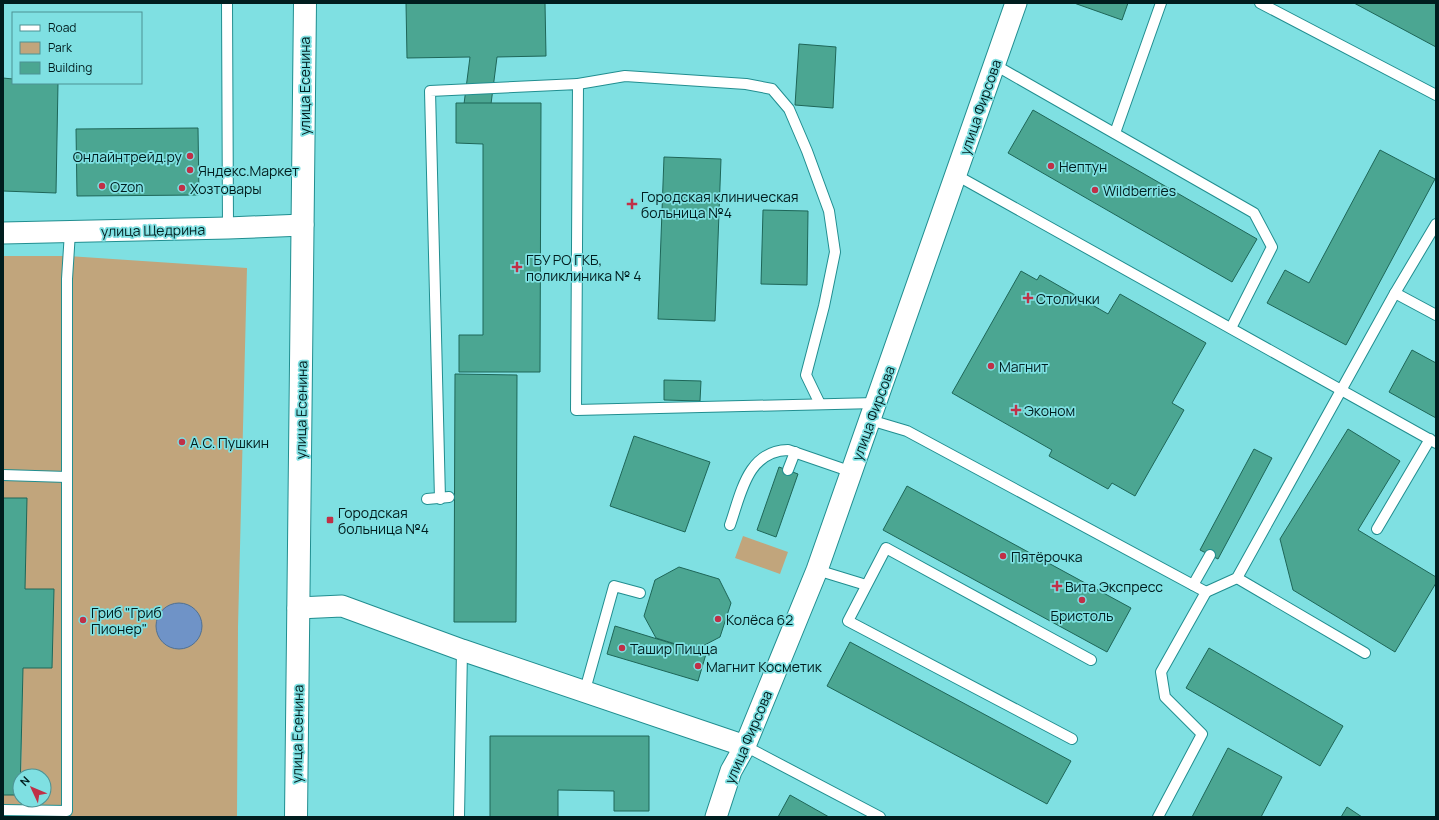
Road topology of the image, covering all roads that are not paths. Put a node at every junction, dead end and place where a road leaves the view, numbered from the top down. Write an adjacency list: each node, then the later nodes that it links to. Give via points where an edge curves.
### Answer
1 (227, 3): 13 (lane)
2 (305, 3): 12 (main road, улица Есенина)
3 (1016, 3): 6 (street, улица Фирсова)
4 (1161, 3): 9 (lane)
5 (1260, 3): 8 (lane)
6 (995, 65): 9 (lane); 10 (street, улица Фирсова)
7 (578, 84): 20 (lane, via 624,76 746,84 772,89 789,109 829,211 835,252 806,375); 20 (lane, via 576,410); 28 (lane, via 430,91 444,498)
8 (1436, 95)
9 (1115, 133): 18 (lane, via 1254,214 1272,247)
10 (956, 175): 18 (lane); 21 (street, улица Фирсова)
11 (1436, 224): 16 (lane)
12 (303, 225): 13 (street, улица Щедрина); 38 (main road, улица Есенина)
13 (228, 228): 14 (street, улица Щедрина)
14 (70, 232): 15 (street, улица Щедрина); 27 (lane)
15 (3, 233)
16 (1395, 293): 17 (lane); 19 (lane)
17 (1436, 315)
18 (1231, 328): 19 (lane)
19 (1342, 390): 22 (lane); 33 (lane)
20 (820, 404): 21 (lane)
21 (873, 412): 25 (street, улица Фирсова); 35 (lane)
22 (1433, 441): 30 (lane)
23 (795, 452): 24 (lane); 25 (lane); 29 (lane, via 778,451 754,465 748,473)
24 (788, 470)
25 (852, 472): 32 (street, улица Фирсова)
26 (3, 475): 27 (lane)
27 (67, 477): 45 (lane, via 67,811)
28 (427, 499)
29 (730, 526)
30 (1377, 529)
31 (1210, 555): 35 (lane)
32 (817, 570): 34 (lane); 44 (street, улица Фирсова)
33 (1237, 578): 36 (lane); 40 (lane)
34 (866, 585): 41 (lane, via 886,548); 43 (lane, via 848,621)
35 (1193, 585): 36 (lane)
36 (1206, 592): 50 (lane, via 1161,672 1164,697 1202,734)
37 (640, 593): 42 (lane, via 614,586)
38 (298, 608): 39 (street, via 342,606); 46 (main road, улица Есенина)
39 (462, 650): 42 (street); 47 (lane)
40 (1365, 652)
41 (1091, 660)
42 (585, 690): 44 (street)
43 (1072, 739)
44 (745, 746): 48 (street, улица Фирсова, via 732,771); 49 (lane)
45 (3, 810)
46 (296, 817)
47 (459, 817)
48 (716, 817)
49 (880, 817)
50 (1158, 817)

